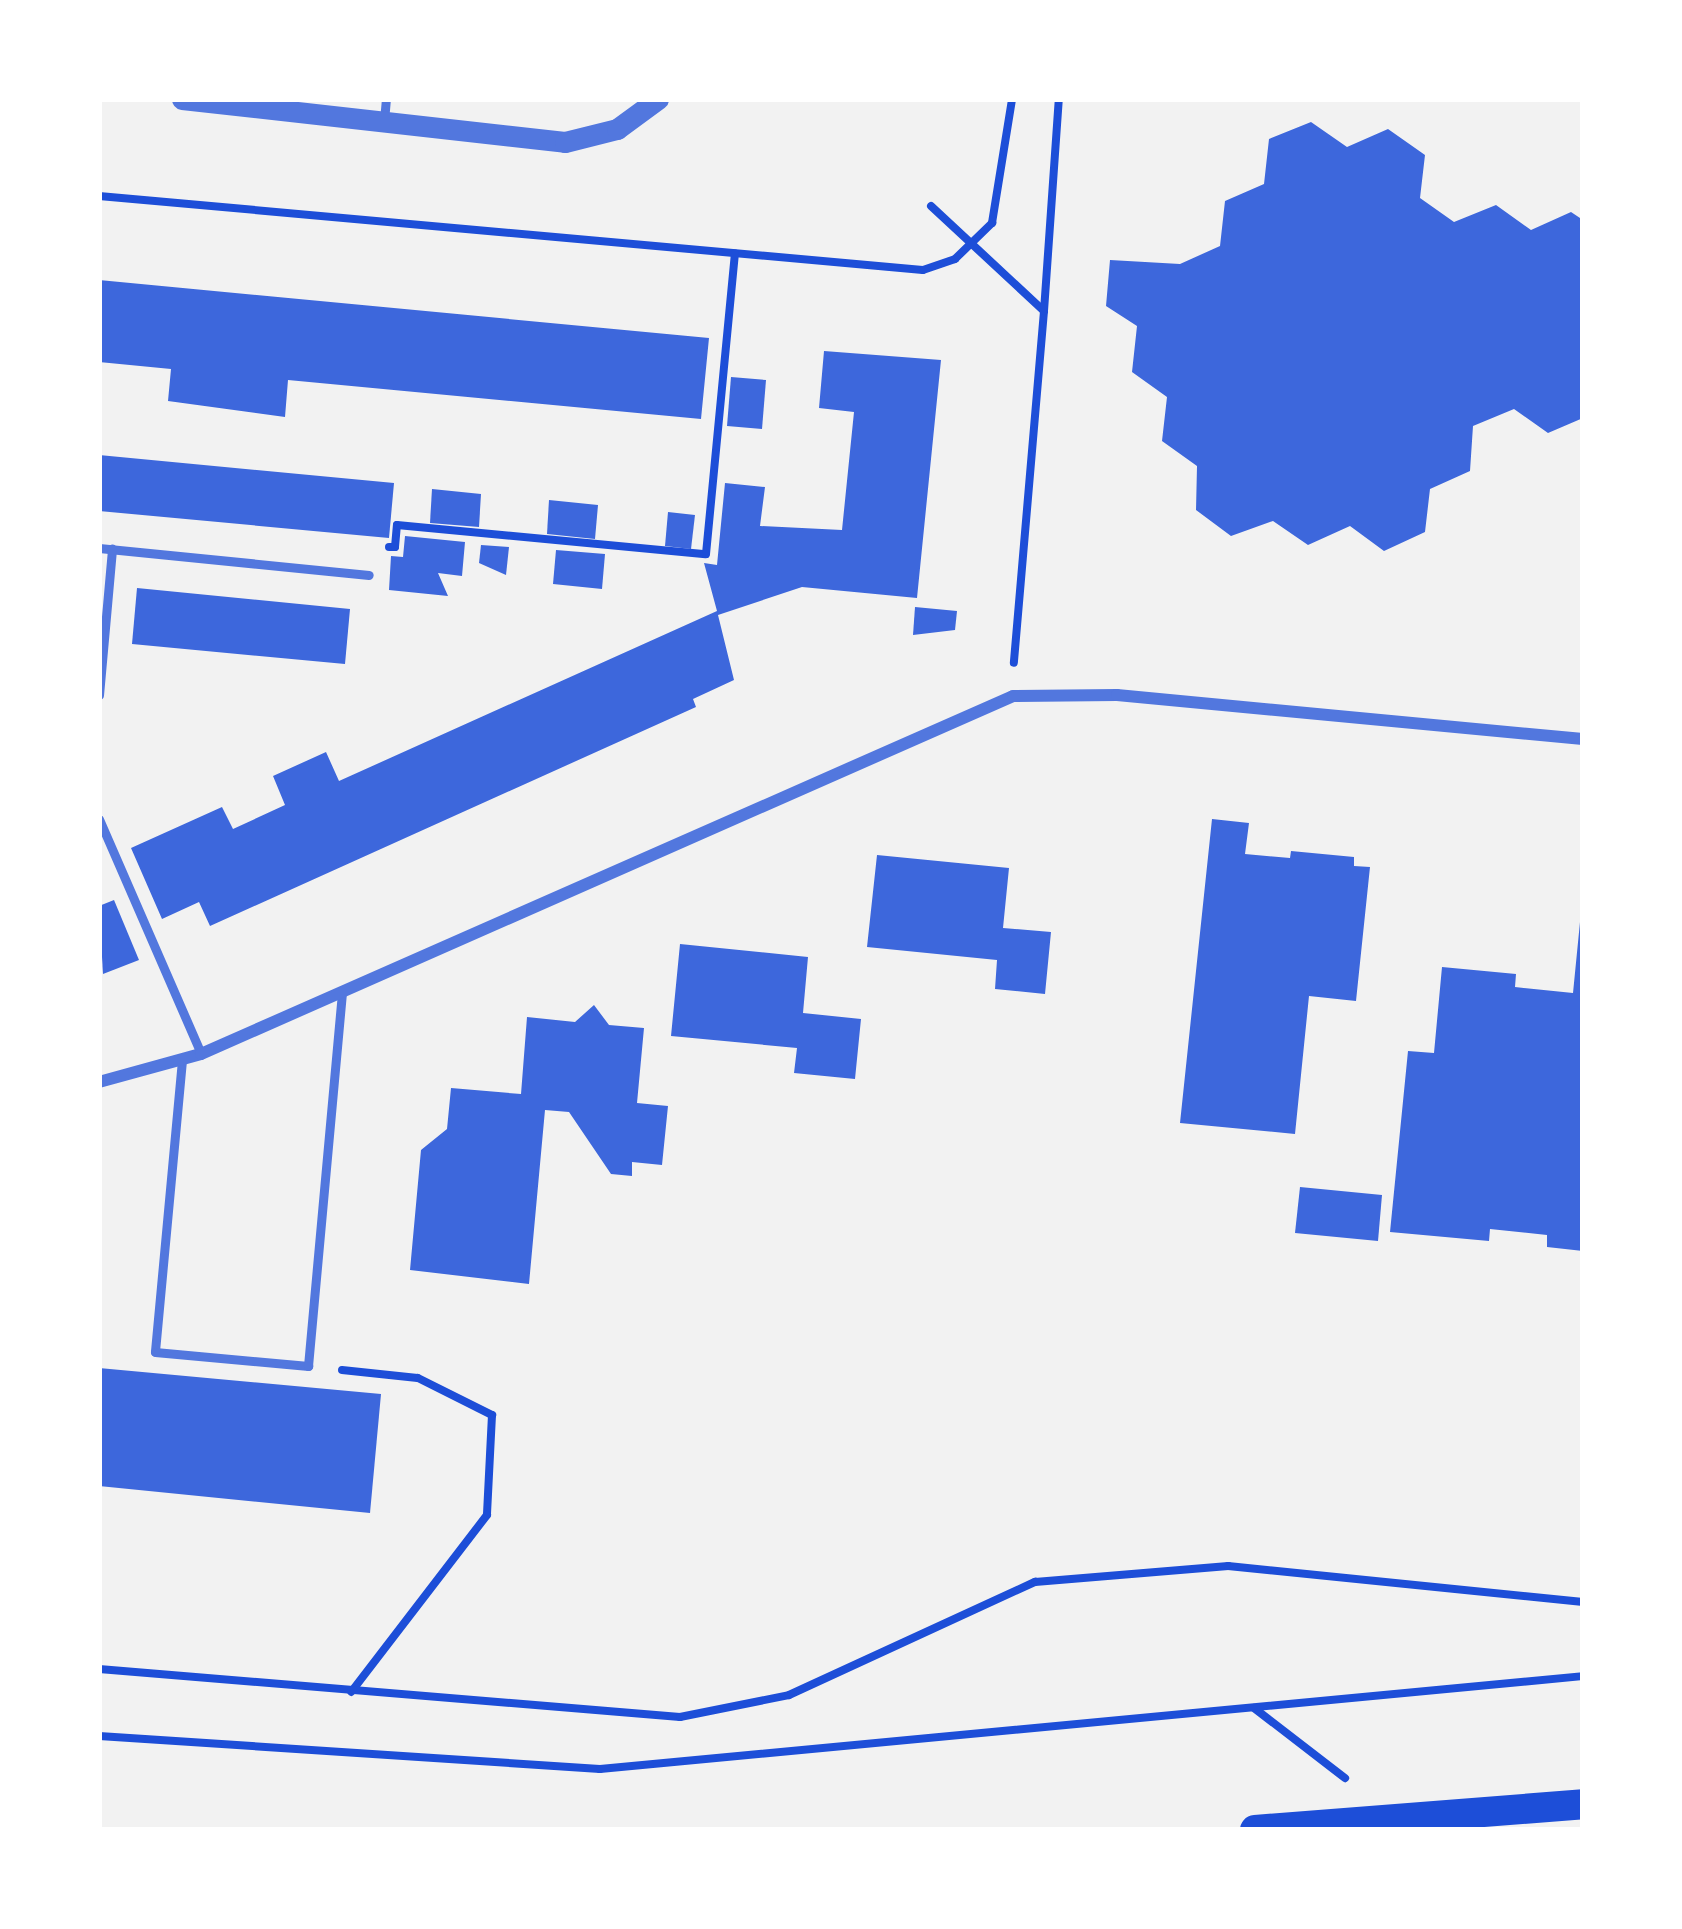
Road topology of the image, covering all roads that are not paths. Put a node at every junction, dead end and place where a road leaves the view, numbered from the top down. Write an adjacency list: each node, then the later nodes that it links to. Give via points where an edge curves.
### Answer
1 (182, 99): 3 (street)
2 (654, 103): 3 (street, via 617,130 566,142)
3 (385, 110)
4 (99, 548): 5 (lane)
5 (112, 549): 6 (lane); 7 (lane)
6 (369, 575)
7 (99, 695)
8 (1583, 739): 10 (street, via 1118,695 1013,696)
9 (99, 819): 11 (lane)
10 (342, 993): 11 (street); 12 (lane, via 308,1366 155,1352)
11 (201, 1054): 12 (street)
12 (182, 1060): 13 (street)
13 (99, 1082)
14 (1583, 1804): 15 (main road)
15 (1255, 1830)

